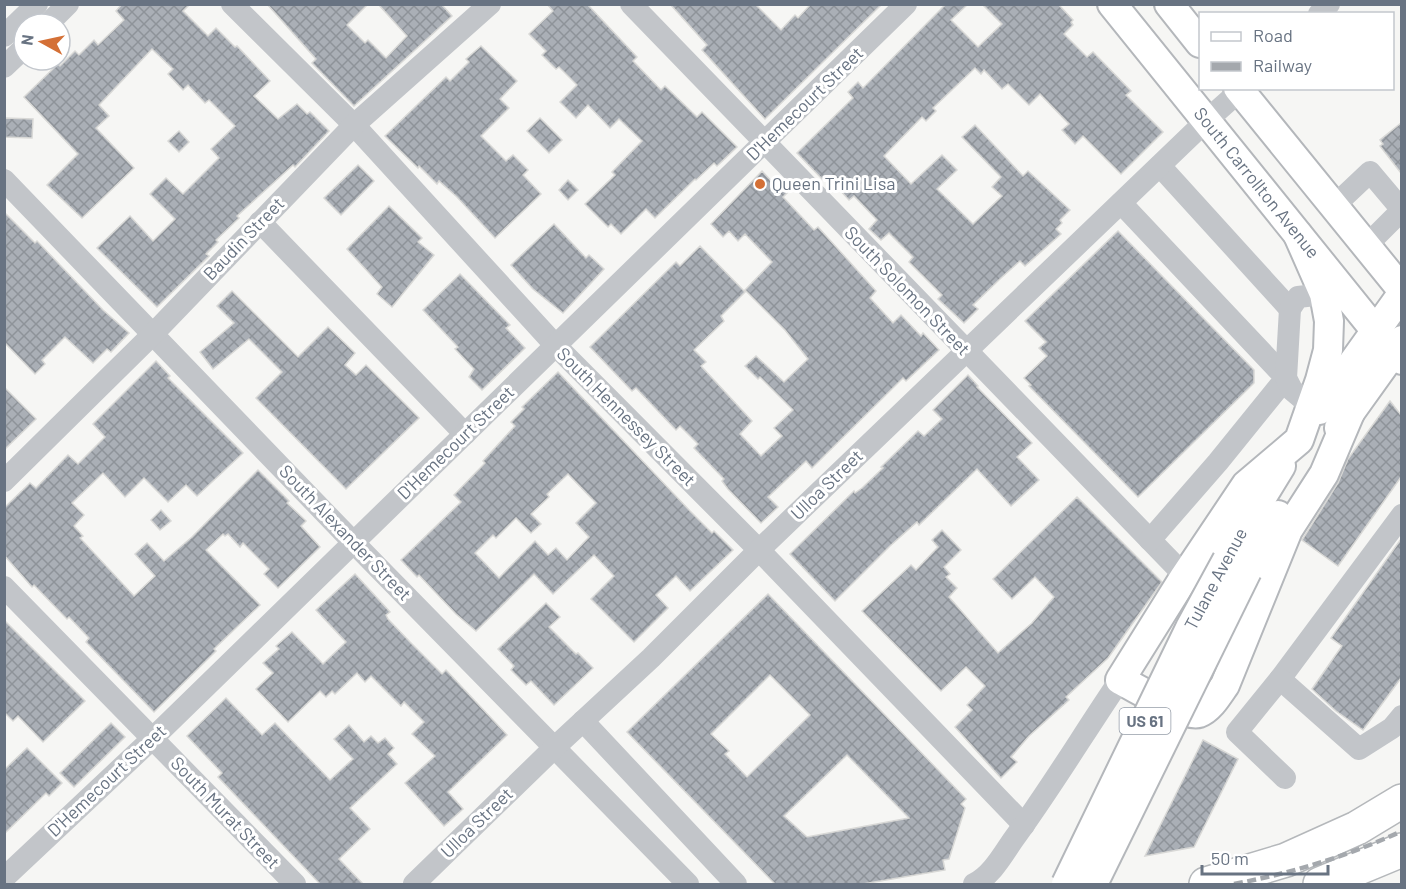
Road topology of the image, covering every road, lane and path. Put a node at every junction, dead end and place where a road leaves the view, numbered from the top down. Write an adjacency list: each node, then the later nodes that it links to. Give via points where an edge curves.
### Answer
1 (37, 4): 8 (street)
2 (232, 4): 13 (street, South Hennessey Street)
3 (490, 4): 13 (street, Baudin Street)
4 (631, 4): 14 (street, South Solomon Street)
5 (906, 4): 14 (street, D'Hemecourt Street)
6 (1112, 4): 12 (main road, South Carrollton Avenue)
7 (1169, 4): 9 (main road)
8 (4, 36)
9 (1199, 42)
10 (1239, 90): 12 (street, Ulloa Street)
11 (1241, 90): 18 (main road)
12 (1206, 121): 15 (street, Ulloa Street); 20 (main road, South Carrollton Avenue)
13 (354, 125): 19 (street, Baudin Street); 27 (street, South Hennessey Street)
14 (764, 143): 27 (street, D'Hemecourt Street); 29 (street, South Solomon Street)
15 (1160, 166): 17 (street, Ulloa Street); 24 (street)
16 (4, 180): 26 (street, South Alexander Street)
17 (1121, 203): 29 (street, Ulloa Street); 30 (street)
18 (1334, 206): 21 (main road); 21 (street, via 1370,172 1401,210)
19 (260, 222): 26 (street, Baudin Street); 33 (street)
20 (1298, 235): 23 (main road); 25 (main road, South Carrollton Avenue)
21 (1366, 246): 22 (main road)
22 (1401, 292): 25 (main road, Tulane Avenue / US 61)
23 (1324, 294): 24 (street, via 1298,297); 31 (main road, via 1329,321 1328,350)
24 (1290, 309): 30 (street)
25 (1375, 330): 28 (main road, South Carrollton Avenue); 34 (main road, Tulane Avenue / US 61)
26 (153, 334): 35 (street, Baudin Street); 38 (street, South Alexander Street)
27 (556, 346): 33 (street, D'Hemecourt Street); 39 (street, South Hennessey Street)
28 (1399, 350): 32 (main road, Tulane Avenue / US 61)
29 (967, 352): 37 (street, South Solomon Street); 39 (street, Ulloa Street)
30 (1286, 378): 31 (street, via 1292,390); 37 (street)
31 (1311, 406): 34 (main road)
32 (1350, 412): 40 (main road, Tulane Avenue / US 61, via 1265,537); 44 (main road, via 1324,474 1288,530 1225,685 1212,702 1199,713 1185,713)
33 (465, 434): 38 (street, D'Hemecourt Street)
34 (1299, 440): 40 (main road, Tulane Avenue / US 61, via 1243,528); 41 (main road, via 1246,485)
35 (4, 481)
36 (1401, 515): 43 (street)
37 (1150, 540): 41 (street, South Solomon Street)
38 (353, 542): 47 (street, D'Hemecourt Street); 48 (street, South Alexander Street)
39 (759, 550): 46 (street, Ulloa Street); 51 (street, South Hennessey Street)
40 (1237, 565): 59 (main road, Tulane Avenue / US 61, bridge, via 1190,628); 60 (main road, Tulane Avenue / US 61, bridge)
41 (1185, 576): 44 (main road)
42 (4, 587): 47 (street, South Murat Street)
43 (1280, 679): 45 (street, via 1359,749 1392,728); 49 (street, via 1237,732)
44 (1120, 680): 51 (street)
45 (1401, 716)
46 (584, 721): 48 (street, Ulloa Street); 57 (street)
47 (153, 738): 53 (street, D'Hemecourt Street); 54 (street, South Murat Street)
48 (555, 747): 55 (street, Ulloa Street); 56 (street, South Alexander Street)
49 (1285, 777)
50 (1401, 801): 61 (highway, via 1357,828 1286,860)
51 (1024, 825): 58 (street, via 990,872)
52 (1401, 850): 62 (highway)
53 (4, 878)
54 (294, 885)
55 (414, 885)
56 (688, 885)
57 (736, 885)
58 (974, 885)
59 (1066, 885)
60 (1093, 885)
61 (1206, 885)
62 (1320, 885)

